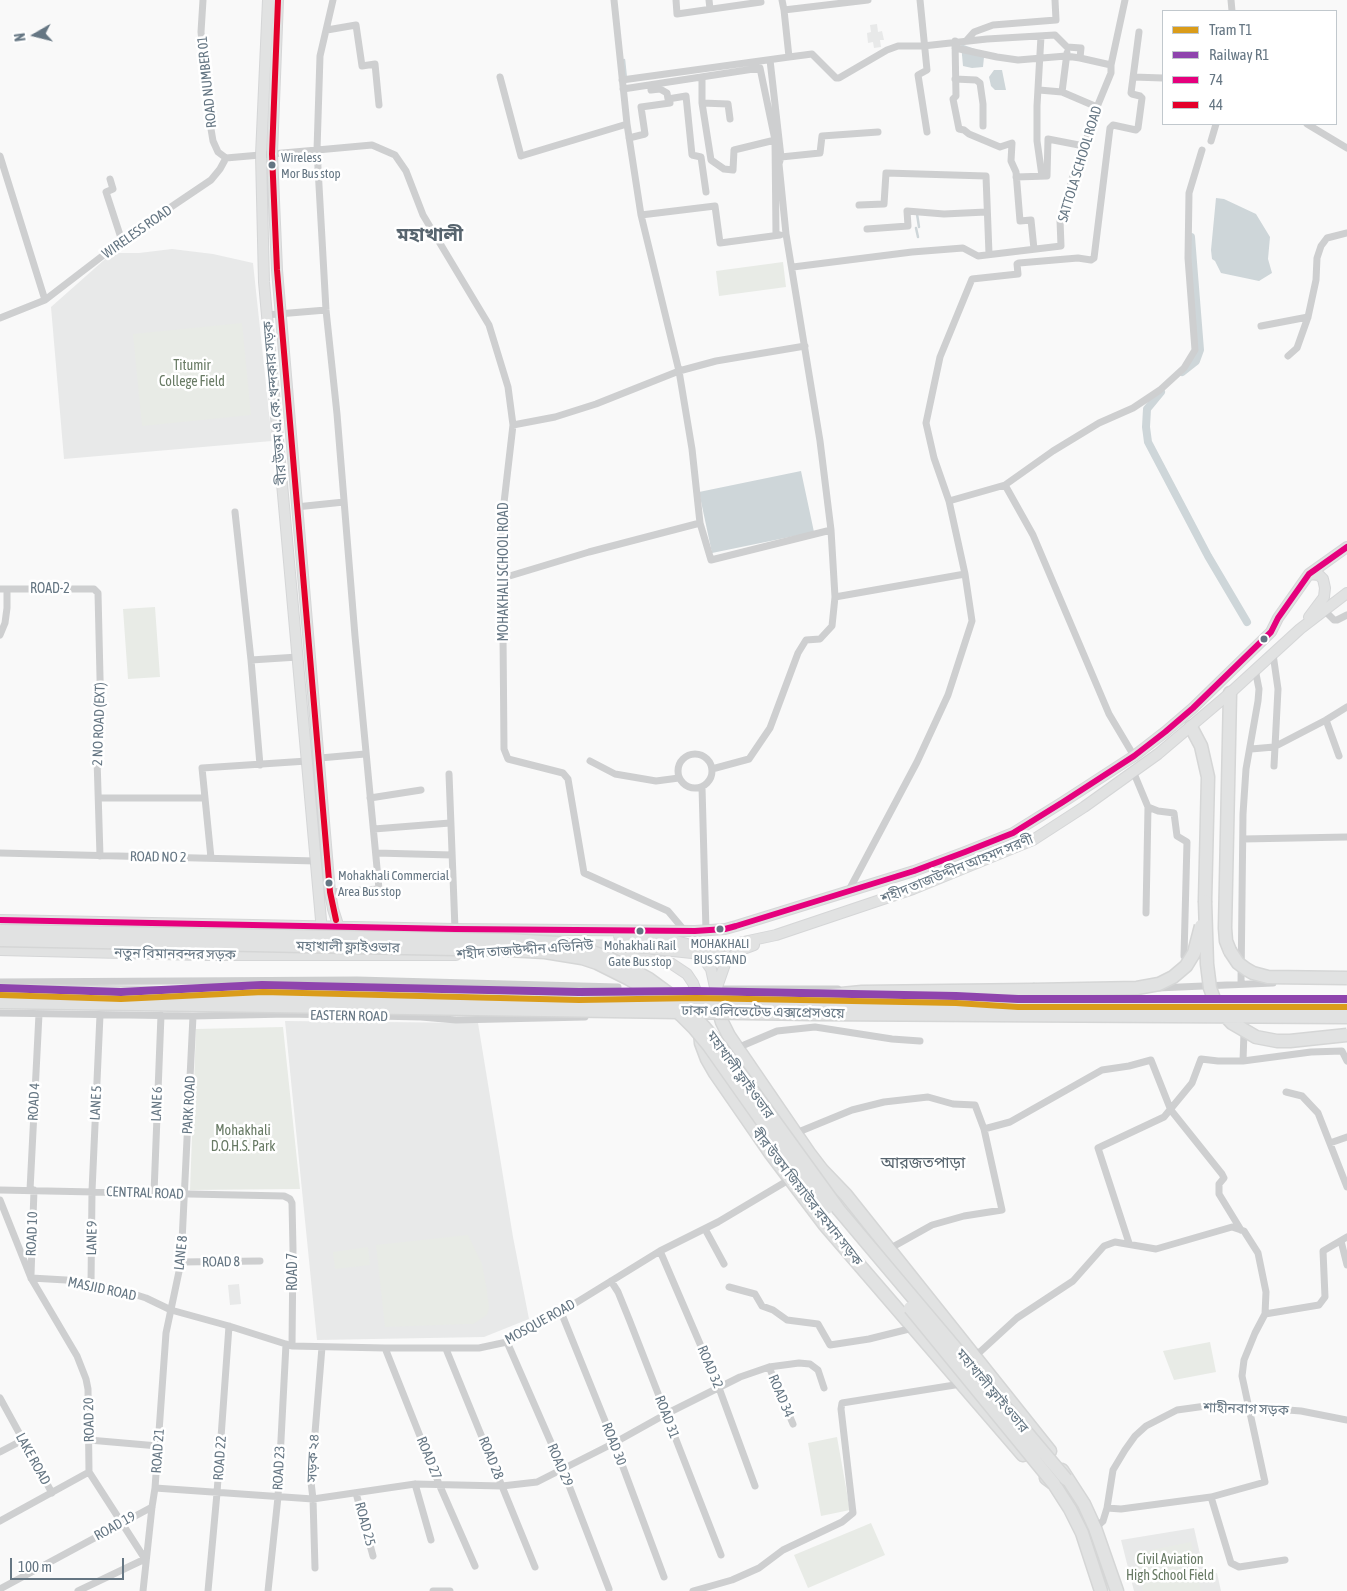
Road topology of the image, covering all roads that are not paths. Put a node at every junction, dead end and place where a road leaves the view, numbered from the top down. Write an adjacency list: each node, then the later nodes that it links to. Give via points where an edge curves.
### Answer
1 (203, 0): 61 (street, ROAD NUMBER 01, via 201,32 210,123 218,152)
2 (268, 0): 58 (main road, বীর উত্তম এ. কে. খন্দকার সড়ক)
3 (278, 0): 58 (main road, বীর উত্তম এ. কে. খন্দকার সড়ক)
4 (333, 0): 17 (street)
5 (614, 0): 35 (street)
6 (676, 0): 15 (street, via 677,14)
7 (709, 0): 15 (street)
8 (760, 0): 14 (street)
9 (782, 0): 16 (street)
10 (868, 0): 16 (street)
11 (920, 0): 22 (street)
12 (1055, 0): 20 (street, via 1056,20 993,25 974,32)
13 (1125, 0): 29 (street, SATTOLA SCHOOL ROAD)
14 (734, 3): 15 (street)
15 (710, 9)
16 (784, 10): 25 (street)
17 (327, 30): 42 (street, via 356,25 362,66 375,64); 56 (street, via 320,56)
18 (1138, 32): 31 (street)
19 (1042, 36): 20 (street); 23 (street, via 1055,35); 26 (street)
20 (966, 42): 21 (street)
21 (955, 44): 22 (street); 26 (street, via 1011,59); 34 (street)
22 (924, 46): 25 (street, via 898,46 887,50 839,78 812,54); 50 (street, via 927,70 918,75)
23 (1068, 46): 24 (street); 27 (street, via 1081,48)
24 (1066, 56): 26 (street); 27 (street); 39 (street)
25 (789, 57): 28 (street)
26 (1041, 58): 38 (street)
27 (1080, 58): 29 (street)
28 (770, 60): 35 (street); 60 (street)
29 (1111, 65): 43 (street, SATTOLA SCHOOL ROAD, via 1111,73)
30 (500, 77): 45 (street, via 521,156)
31 (1133, 77): 33 (street); 89 (street, via 1131,92 1142,98 1138,128 1113,125 1110,128 1094,258 1019,263 1018,274 971,281 940,357 926,419 934,458)
32 (702, 78): 36 (street); 41 (street); 52 (street, via 760,68)
33 (1162, 78)
34 (955, 79): 48 (street, via 980,83); 63 (street, via 956,96 953,99 959,129 1000,147 1012,143 1011,161)
35 (622, 80): 36 (street)
36 (623, 90): 45 (street)
37 (650, 90): 40 (street, via 660,89)
38 (1039, 90): 39 (street); 62 (street, via 1037,141)
39 (1062, 92): 43 (street)
40 (670, 98): 51 (street, via 670,104 641,107 645,134); 65 (street, via 686,96 684,107 692,155 701,157)
41 (702, 103): 44 (street, via 728,104); 52 (street, via 711,160 724,169 733,170 734,150)
42 (379, 105)
43 (1097, 107): 54 (street, SATTOLA SCHOOL ROAD)
44 (730, 119)
45 (627, 124): 51 (street)
46 (1216, 125): 53 (street)
47 (1310, 125): 55 (street)
48 (983, 126)
49 (878, 132): 60 (street, via 822,136 820,153)
50 (928, 132)
51 (629, 138): 68 (street)
52 (775, 140): 72 (street)
53 (1211, 141)
54 (1084, 146): 62 (street, via 1048,139 1047,176); 74 (street, SATTOLA SCHOOL ROAD, via 1060,220 1061,246)
55 (1347, 148)
56 (317, 150): 58 (street, MOHAKHALI SCHOOL ROAD); 78 (street); 87 (street, MOHAKHALI SCHOOL ROAD, via 372,145 388,150 402,162 424,215 489,325 508,387)
57 (1202, 150): 88 (street, via 1188,193 1188,258 1195,350 1184,368 1160,390 1061,447)
58 (267, 154): 61 (street); 79 (main road, বীর উত্তম এ. কে. খন্দকার সড়ক); 80 (main road, বীর উত্তম এ. কে. খন্দকার সড়ক)
59 (0, 156): 77 (street)
60 (781, 157): 71 (street)
61 (226, 158): 73 (street, WIRELESS ROAD, via 211,180)
62 (1042, 176): 63 (street)
63 (1016, 177): 74 (street, via 1020,221 1031,220)
64 (110, 179): 73 (street, via 113,189 106,192)
65 (706, 192)
66 (859, 205): 67 (street, via 884,204 886,173 986,176)
67 (986, 212): 69 (street, via 944,214 907,211 908,226); 75 (street)
68 (641, 215): 72 (street, via 715,206 720,242); 86 (street)
69 (867, 229)
70 (1347, 233): 81 (street, via 1327,238 1321,246)
71 (786, 234): 72 (street); 76 (street)
72 (776, 235)
73 (122, 241): 77 (street, WIRELESS ROAD)
74 (1034, 249): 75 (street, SATTOLA SCHOOL ROAD)
75 (989, 254): 76 (street, SATTOLA SCHOOL ROAD, via 978,256 963,248)
76 (793, 267): 84 (street)
77 (45, 300): 82 (street, WIRELESS ROAD)
78 (326, 310): 79 (street); 90 (street)
79 (280, 314): 80 (street); 91 (main road, বীর উত্তম এ. কে. খন্দকার সড়ক)
80 (266, 315): 108 (main road, বীর উত্তম এ. কে. খন্দকার সড়ক)
81 (1308, 317): 83 (street); 85 (street, via 1297,348)
82 (0, 318)
83 (1261, 326)
84 (805, 346): 86 (street, via 716,361); 94 (street)
85 (1288, 356)
86 (680, 371): 87 (street, via 596,404); 93 (street)
87 (514, 425): 98 (street, MOHAKHALI SCHOOL ROAD, via 502,520)
88 (1005, 485): 89 (street); 118 (street, via 1033,535 1109,714)
89 (949, 501): 96 (street)
90 (344, 502): 91 (street); 117 (street)
91 (296, 507): 120 (main road, বীর উত্তম এ. কে. খন্দকার সড়ক)
92 (235, 512): 109 (street)
93 (700, 523): 94 (street, via 711,560); 98 (street)
94 (831, 530): 102 (street)
95 (1347, 547): 97 (main road, শহীদ তাজউদ্দীন আহমদ সরণী)
96 (964, 574): 102 (street); 146 (street, via 972,621 948,695 917,762)
97 (1309, 574): 105 (main road, via 1323,579 1324,597); 118 (main road, শহীদ তাজউদ্দীন আহমদ সরণী, via 1271,632 1256,648 1165,732)
98 (503, 578): 154 (street, MOHAKHALI SCHOOL ROAD, via 504,749 508,760 563,772 568,779 584,873 668,910)
99 (3, 589): 100 (street, ROAD-2, via 94,589); 106 (street, via 7,608)
100 (98, 593): 131 (street, 2 NO ROAD (EXT), via 101,719 96,726)
101 (1347, 593): 103 (main road, শহীদ তাজউদ্দীন আহমদ সরণী)
102 (835, 597): 125 (street, via 832,626 820,640 806,640 770,728 750,759)
103 (1324, 610): 104 (street, via 1334,620); 105 (main road, শহীদ তাজউদ্দীন আহমদ সরণী)
104 (1347, 614)
105 (1300, 630): 107 (main road, শহীদ তাজউদ্দীন আহমদ সরণী)
106 (0, 635)
107 (1274, 654): 110 (main road, শহীদ তাজউদ্দীন আহমদ সরণী); 115 (street, via 1278,689)
108 (298, 657): 109 (street); 121 (main road, বীর উত্তম এ. কে. খন্দকার সড়ক)
109 (251, 660): 123 (street)
110 (1255, 669): 111 (main road, শহীদ তাজউদ্দীন আহমদ সরণী); 116 (street, via 1259,689)
111 (1230, 693): 114 (main road, শহীদ তাজউদ্দীন আহমদ সরণী); 165 (highway, bridge, via 1225,928 1230,951 1238,963 1253,973 1268,977)
112 (1347, 706): 113 (street)
113 (1326, 720): 115 (street); 119 (street)
114 (1191, 727): 126 (main road, শহীদ তাজউদ্দীন আহমদ সরণী); 147 (highway, via 1201,746 1208,777)
115 (1274, 747): 116 (street); 124 (street)
116 (1251, 749): 138 (street, via 1246,769)
117 (365, 754): 120 (street); 133 (street)
118 (1134, 756): 146 (main road, শহীদ তাজউদ্দীন আহমদ সরণী, via 1013,834)
119 (1339, 756)
120 (320, 758): 145 (main road, বীর উত্তম এ. কে. খন্দকার সড়ক)
121 (307, 761): 123 (street); 144 (main road, বীর উত্তম এ. কে. খন্দকার সড়ক)
122 (590, 761): 128 (street, via 615,774 656,781)
123 (260, 765): 132 (street, via 202,768)
124 (1274, 766)
125 (712, 769): 128 (street, via 706,757 695,753 684,757 678,766); 129 (street, via 710,780)
126 (1132, 771): 134 (street); 157 (main road, শহীদ তাজউদ্দীন আহমদ সরণী, via 1033,840 913,889)
127 (449, 774): 135 (street)
128 (679, 778): 129 (street, via 686,786)
129 (702, 787): 156 (street)
130 (420, 790): 133 (street)
131 (99, 798): 132 (street); 142 (street, 2 NO ROAD (EXT))
132 (205, 798): 143 (street)
133 (370, 798): 136 (street)
134 (1148, 807): 148 (street); 164 (street, via 1174,813 1177,836 1187,842)
135 (450, 823): 136 (street); 141 (street)
136 (374, 829): 140 (street)
137 (1347, 837): 138 (street)
138 (1243, 840): 168 (street)
139 (0, 853): 142 (street, ROAD NO 2)
140 (376, 853): 141 (street); 145 (street, via 379,889)
141 (452, 855): 152 (street)
142 (100, 856): 143 (street, ROAD NO 2)
143 (211, 858): 144 (street, ROAD NO 2)
144 (316, 861): 150 (main road, বীর উত্তম এ. কে. খন্দকার সড়ক)
145 (330, 892): 151 (main road, বীর উত্তম এ. কে. খন্দকার সড়ক)
146 (848, 892): 156 (main road, শহীদ তাজউদ্দীন আহমদ সরণী, via 736,926)
147 (1205, 901): 173 (highway, bridge, via 1197,945 1186,966 1173,977 1148,987 862,992); 184 (highway, bridge, via 1210,988 1217,1007 1232,1023 1256,1037 1277,1041)
148 (1146, 913)
149 (0, 920): 150 (main road)
150 (321, 926): 151 (main road); 161 (main road, বীর উত্তম এ. কে. খন্দকার সড়ক)
151 (338, 926): 152 (main road); 162 (main road, বীর উত্তম এ. কে. খন্দকার সড়ক)
152 (455, 929): 153 (main road)
153 (548, 930): 154 (main road); 160 (main road, via 676,941 691,945)
154 (684, 930): 156 (main road)
155 (0, 931): 246 (highway, মহাখালী ফ্লাইওভার, bridge, via 508,940 581,948 629,968 679,1001 705,1028 838,1210)
156 (706, 931)
157 (776, 935): 160 (main road, শহীদ তাজউদ্দীন আহমদ সরণী); 172 (main road, via 730,958)
158 (0, 940): 249 (highway, মহাখালী ফ্লাইওভার, bridge, via 514,950 582,958 629,979 680,1015 709,1046 802,1178)
159 (0, 950): 161 (main road, নতুন বিমানবন্দর সড়ক)
160 (699, 952): 163 (main road, শহীদ তাজউদ্দীন এভিনিউ, via 589,945); 172 (main road, বীর উত্তম জিয়াউর রহমান সড়ক, via 711,969)
161 (327, 954): 162 (main road, নতুন বিমানবন্দর সড়ক)
162 (351, 955): 163 (main road, শহীদ তাজউদ্দীন এভিনিউ)
163 (484, 955): 171 (main road, বীর উত্তম জিয়াউর রহমান সড়ক, via 590,954 665,962 687,974)
164 (1184, 956)
165 (1347, 978)
166 (0, 982): 169 (street, via 357,980)
167 (1347, 982): 168 (street)
168 (1241, 983): 172 (street, via 1172,988)
169 (618, 987)
170 (0, 991): 173 (highway, ঢাকা এলিভেটেড এক্সপ্রেসওয়ে, bridge)
171 (696, 991): 175 (highway, বীর উত্তম জিয়াউর রহমান সড়ক)
172 (716, 994): 182 (street, via 1001,1012 1092,1010 1284,1020); 186 (highway, বীর উত্তম জিয়াউর রহমান সড়ক, via 722,1022)
173 (795, 1001): 176 (highway, ঢাকা এলিভেটেড এক্সপ্রেসওয়ে, bridge)
174 (0, 1002): 182 (highway, ঢাকা এলিভেটেড এক্সপ্রেসওয়ে, bridge)
175 (697, 1007): 181 (street, EASTERN ROAD, via 598,1016 456,1020 288,1014); 196 (highway, বীর উত্তম জিয়াউর রহমান সড়ক, via 701,1043 707,1059)
176 (1347, 1007)
177 (0, 1013): 178 (street, EASTERN ROAD)
178 (39, 1014): 179 (street, EASTERN ROAD); 199 (street, ROAD 4)
179 (100, 1015): 180 (street, EASTERN ROAD); 200 (street, LANE 5)
180 (160, 1015): 181 (street, EASTERN ROAD); 201 (street, LANE 6)
181 (193, 1016): 202 (street, PARK ROAD)
182 (1347, 1018)
183 (1244, 1032): 187 (street)
184 (1347, 1035)
185 (920, 1041): 186 (street, via 815,1027 777,1031)
186 (737, 1048): 192 (highway, বীর উত্তম জিয়াউর রহমান সড়ক)
187 (1243, 1060): 188 (street, via 1342,1051); 190 (street, via 1218,1062 1201,1059 1192,1084)
188 (1347, 1061)
189 (1286, 1092): 194 (street, via 1302,1096 1318,1112)
190 (1170, 1109): 191 (street, via 1151,1060 1102,1070 1010,1122); 206 (street, via 1222,1174 1224,1178 1219,1184 1219,1194); 208 (street, via 1164,1117 1098,1148)
191 (984, 1129): 192 (street, via 975,1105 954,1104 928,1097 852,1110); 209 (street, via 1002,1210 932,1225)
192 (796, 1134): 195 (highway, বীর উত্তম জিয়াউর রহমান সড়ক)
193 (1347, 1136): 194 (street)
194 (1330, 1143): 197 (street)
195 (809, 1153): 196 (street, MOSQUE ROAD); 209 (highway, বীর উত্তম জিয়াউর রহমান সড়ক)
196 (791, 1179): 205 (street, MOSQUE ROAD); 223 (highway, বীর উত্তম জিয়াউর রহমান সড়ক, via 824,1224)
197 (1347, 1187)
198 (0, 1190): 199 (street, CENTRAL ROAD)
199 (32, 1190): 200 (street, CENTRAL ROAD); 215 (street, ROAD 10)
200 (92, 1192): 201 (street, CENTRAL ROAD); 217 (street, LANE 9)
201 (154, 1193): 202 (street, CENTRAL ROAD)
202 (185, 1194): 203 (street, CENTRAL ROAD, via 284,1196); 212 (street, LANE 8)
203 (290, 1199): 225 (street, ROAD 7, via 293,1249)
204 (0, 1200): 215 (street, ROAD 20)
205 (705, 1229): 210 (street, MOSQUE ROAD); 213 (street)
206 (1241, 1230): 208 (street, via 1232,1227 1156,1249); 221 (street, via 1251,1240 1261,1263 1266,1292)
207 (1344, 1239): 214 (street); 221 (street, via 1323,1251 1325,1297 1319,1305)
208 (1129, 1243): 229 (street, via 1115,1242 1104,1246 1073,1281 1017,1318)
209 (889, 1249): 229 (highway, বীর উত্তম জিয়াউর রহমান সড়ক)
210 (660, 1250): 216 (street, MOSQUE ROAD); 232 (street, ROAD 32)
211 (260, 1261): 212 (street, ROAD 8)
212 (181, 1262): 219 (street, LANE 8)
213 (724, 1264)
214 (1347, 1265)
215 (31, 1278): 217 (street, MASJID ROAD); 240 (street, ROAD 20, via 77,1356 86,1379)
216 (610, 1280): 220 (street, MOSQUE ROAD); 236 (street, ROAD 31, via 618,1292)
217 (91, 1284): 219 (street, MASJID ROAD, via 146,1298)
218 (729, 1287): 223 (street, via 755,1294 762,1306 787,1320 818,1324 830,1345)
219 (171, 1310): 222 (street, MOSQUE ROAD); 242 (street, ROAD 21, via 166,1333)
220 (561, 1312): 224 (street, MOSQUE ROAD); 241 (street, ROAD 30)
221 (1265, 1314): 235 (street, via 1244,1360 1242,1376)
222 (229, 1326): 225 (street, MOSQUE ROAD); 254 (street, ROAD 22)
223 (913, 1328): 231 (highway, বীর উত্তম জিয়াউর রহমান সড়ক)
224 (507, 1342): 228 (street, MOSQUE ROAD, via 478,1348); 244 (street, ROAD 29)
225 (289, 1345): 226 (street, MOSQUE ROAD); 256 (street, ROAD 23)
226 (322, 1347): 227 (street, MOSQUE ROAD); 258 (street, সড়ক ২৪, via 311,1482)
227 (385, 1348): 228 (street, MOSQUE ROAD); 248 (street, ROAD 27)
228 (446, 1349): 250 (street, ROAD 28)
229 (974, 1355): 246 (highway, বীর উত্তম জিয়াউর রহমান সড়ক, via 1058,1462)
230 (769, 1367): 232 (street); 233 (street, via 810,1364 818,1370); 238 (street, ROAD 34)
231 (961, 1384): 249 (highway, বীর উত্তম জিয়াউর রহমান সড়ক, via 1040,1473); 276 (street, via 842,1403 853,1513 842,1522 783,1550 759,1568)
232 (719, 1388): 236 (street); 251 (street, ROAD 32)
233 (824, 1388)
234 (0, 1398): 239 (street, LAKE ROAD)
235 (1250, 1407): 237 (street, শাহীনবাগ সড়ক, via 1301,1411); 257 (street, via 1265,1482); 260 (street, শাহীনবাগ সড়ক, via 1206,1406 1177,1410 1146,1426 1135,1436 1113,1470)
236 (666, 1414): 241 (street); 265 (street, ROAD 31)
237 (1347, 1420)
238 (793, 1424)
239 (23, 1440): 243 (street); 253 (street, LAKE ROAD)
240 (89, 1440): 242 (street); 245 (street, ROAD 20)
241 (614, 1443): 244 (street); 272 (street, ROAD 30)
242 (158, 1446): 252 (street, ROAD 21)
243 (0, 1452)
244 (563, 1470): 250 (street, via 537,1482); 275 (street, ROAD 29)
245 (89, 1472): 253 (street); 262 (street)
246 (1066, 1479): 263 (highway, বীর উত্তম জিয়াউর রহমান সড়ক, via 1084,1504)
247 (415, 1484): 248 (street); 255 (street); 264 (street)
248 (439, 1484): 250 (street); 269 (street, ROAD 27)
249 (1054, 1484): 284 (highway, বীর উত্তম জিয়াউর রহমান সড়ক, via 1082,1533)
250 (502, 1486): 270 (street, ROAD 28)
251 (755, 1486)
252 (155, 1488): 254 (street); 259 (street, ROAD 21)
253 (52, 1493): 261 (street)
254 (217, 1493): 256 (street); 279 (street, ROAD 22)
255 (356, 1493): 258 (street); 266 (street, ROAD 25)
256 (278, 1497): 258 (street); 280 (street, ROAD 23)
257 (1211, 1497): 260 (street); 268 (street, via 1232,1563 1239,1567)
258 (313, 1499): 271 (street, সড়ক ২৪)
259 (152, 1507): 262 (street, ROAD 19); 267 (street, ROAD 21)
260 (1107, 1508): 263 (street, শাহীনবাগ সড়ক, via 1103,1521)
261 (0, 1522)
262 (121, 1523): 267 (street); 274 (street, ROAD 19)
263 (1095, 1528): 285 (highway, বীর উত্তম জিয়াউর রহমান সড়ক)
264 (431, 1540)
265 (721, 1555)
266 (373, 1556)
267 (145, 1560): 273 (street); 278 (street, ROAD 21)
268 (1285, 1560)
269 (474, 1566)
270 (535, 1567)
271 (315, 1568)
272 (664, 1577)
273 (87, 1588): 277 (street)
274 (0, 1589)
275 (609, 1589)
276 (708, 1589): 283 (street)
277 (78, 1591)
278 (143, 1591)
279 (208, 1591)
280 (268, 1591)
281 (433, 1591): 282 (street)
282 (450, 1591)
283 (693, 1591)
284 (1101, 1591)
285 (1117, 1591)

